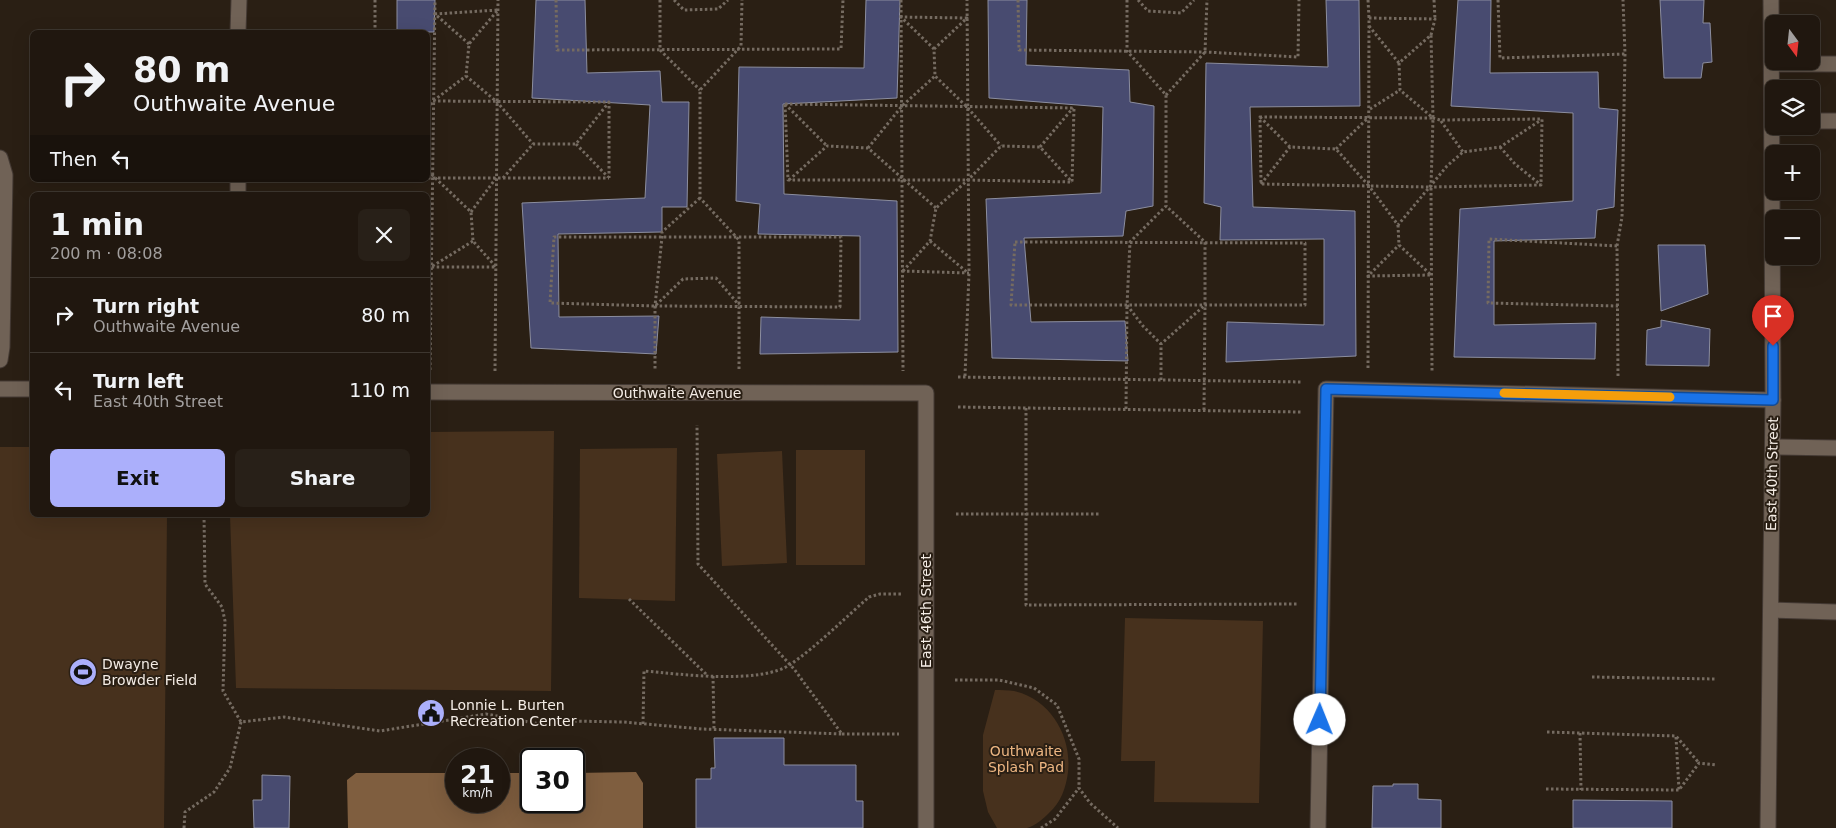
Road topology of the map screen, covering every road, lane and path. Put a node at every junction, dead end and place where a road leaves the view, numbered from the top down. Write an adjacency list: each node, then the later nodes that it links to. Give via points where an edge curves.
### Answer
1 (238, 0): 32 (street)
2 (375, 0): 33 (path)
3 (435, 0): 25 (path)
4 (498, 0): 24 (path)
5 (556, 0): 38 (path, via 557,50)
6 (660, 0): 38 (path)
7 (674, 0): 8 (path, via 684,10 718,9)
8 (728, 0)
9 (742, 0): 37 (path, via 741,46)
10 (843, 0): 37 (path, via 841,49)
11 (901, 0): 27 (path)
12 (967, 0): 28 (path)
13 (1018, 0): 39 (path, via 1019,50)
14 (1127, 0): 39 (path)
15 (1138, 0): 16 (path, via 1148,11 1181,13)
16 (1194, 0)
17 (1206, 0): 40 (path)
18 (1299, 0): 40 (path, via 1298,57)
19 (1368, 0): 29 (path)
20 (1434, 0): 30 (path)
21 (1498, 0): 41 (path, via 1500,58)
22 (1622, 0): 41 (path)
23 (1771, 0): 26 (street, East 40th Street)
24 (498, 10): 25 (path); 35 (path); 51 (path)
25 (435, 14): 35 (path); 50 (path)
26 (1771, 15)
27 (902, 17): 28 (path); 36 (path); 55 (path)
28 (967, 18): 36 (path); 56 (path)
29 (1369, 18): 30 (path); 31 (path)
30 (1435, 19): 34 (path)
31 (1369, 26): 42 (path); 58 (path)
32 (238, 30)
33 (375, 30)
34 (1431, 35): 42 (path); 61 (path)
35 (470, 44): 45 (path)
36 (934, 48): 46 (path)
37 (738, 49): 38 (path); 47 (path)
38 (660, 50): 47 (path)
39 (1127, 51): 40 (path); 49 (path)
40 (1205, 52): 49 (path)
41 (1625, 54): 103 (path, via 1622,217)
42 (1399, 63): 48 (path)
43 (1820, 64): 44 (street)
44 (1836, 64)
45 (466, 76): 50 (path); 51 (path)
46 (935, 76): 55 (path); 56 (path)
47 (700, 90): 91 (path)
48 (1400, 90): 58 (path); 61 (path)
49 (1166, 96): 92 (path)
50 (433, 101): 51 (path); 54 (path); 79 (path)
51 (497, 102): 52 (path); 67 (path); 80 (path)
52 (609, 102): 68 (path); 82 (path)
53 (785, 104): 55 (path); 69 (path); 83 (path)
54 (430, 106)
55 (902, 106): 56 (path); 74 (path); 84 (path)
56 (967, 107): 57 (path); 70 (path); 85 (path)
57 (1074, 108): 71 (path); 86 (path)
58 (1370, 109): 60 (path)
59 (1260, 117): 60 (path); 72 (path); 87 (path)
60 (1370, 117): 61 (path); 75 (path); 89 (path)
61 (1433, 118): 63 (path); 90 (path)
62 (1542, 119): 63 (path); 73 (path); 88 (path)
63 (1440, 120): 76 (path)
64 (1820, 121): 65 (street)
65 (1836, 121)
66 (1772, 135): 135 (street, East 40th Street)
67 (533, 144): 68 (path); 81 (path)
68 (576, 144): 82 (path)
69 (827, 146): 74 (path); 83 (path)
70 (1001, 146): 71 (path); 85 (path)
71 (1040, 147): 86 (path)
72 (1290, 147): 75 (path); 87 (path)
73 (1500, 147): 76 (path); 88 (path)
74 (868, 148): 84 (path)
75 (1336, 149): 89 (path)
76 (1463, 152): 90 (path)
77 (0, 158): 116 (street, via 5,175)
78 (430, 174): 79 (path)
79 (432, 178): 80 (path); 94 (path); 105 (path)
80 (496, 178): 81 (path); 94 (path); 104 (path)
81 (503, 178): 82 (path)
82 (609, 178)
83 (788, 180): 84 (path)
84 (902, 180): 85 (path); 93 (path); 106 (path)
85 (968, 180): 86 (path); 93 (path); 107 (path)
86 (1072, 182)
87 (1261, 184): 89 (path)
88 (1541, 185): 90 (path)
89 (1369, 186): 90 (path); 95 (path); 109 (path)
90 (1431, 187): 95 (path); 108 (path)
91 (700, 198): 96 (path, via 662,232); 97 (path)
92 (1166, 206): 100 (path); 101 (path)
93 (936, 208): 99 (path)
94 (471, 212): 98 (path)
95 (1398, 225): 102 (path)
96 (662, 237): 97 (path); 112 (path); 112 (path, via 554,237 550,303)
97 (737, 238): 113 (path); 113 (path, via 841,237 840,307)
98 (473, 241): 104 (path); 105 (path)
99 (930, 241): 106 (path); 107 (path)
100 (1130, 242): 101 (path); 110 (path); 110 (path, via 1015,242 1011,305)
101 (1205, 242): 111 (path); 111 (path, via 1305,243 1305,304)
102 (1399, 245): 108 (path); 109 (path)
103 (1617, 246): 114 (path); 114 (path, via 1489,239 1488,303)
104 (496, 266): 105 (path); 121 (path)
105 (431, 267): 118 (path)
106 (902, 272): 107 (path); 120 (path)
107 (969, 273): 124 (path)
108 (1431, 275): 109 (path); 123 (path)
109 (1368, 276): 122 (path)
110 (1127, 305): 111 (path); 115 (path); 126 (path)
111 (1205, 305): 115 (path); 128 (path)
112 (655, 306): 113 (path); 113 (path, via 683,279 716,278); 119 (path)
113 (738, 306): 117 (path)
114 (1618, 306): 130 (path)
115 (1161, 344): 127 (path)
116 (0, 360)
117 (739, 369)
118 (430, 370)
119 (655, 370)
120 (903, 371)
121 (495, 372)
122 (1368, 372)
123 (1432, 372)
124 (965, 376): 125 (path); 126 (path)
125 (958, 377)
126 (1128, 379): 127 (path); 138 (path)
127 (1161, 380): 128 (path)
128 (1204, 381): 129 (path); 139 (path)
129 (1302, 382)
130 (1618, 382)
131 (0, 389): 132 (street)
132 (30, 389)
133 (430, 392): 134 (street, Outhwaite Avenue)
134 (926, 393): 174 (street, East 46th Street)
135 (1773, 400): 142 (street, East 40th Street); 177 (street, via 1326,389)
136 (958, 407): 137 (path)
137 (1026, 408): 138 (path); 146 (path)
138 (1126, 410): 139 (path)
139 (1204, 410): 140 (path)
140 (1301, 412)
141 (697, 425): 153 (path, via 698,564)
142 (1773, 447): 143 (street); 151 (street, East 40th Street)
143 (1836, 448)
144 (956, 514): 146 (path)
145 (1099, 514): 146 (path)
146 (1026, 515): 150 (path, via 1026,605)
147 (204, 517): 159 (path, via 205,584 222,607 225,621 223,691)
148 (902, 594): 153 (path, via 869,597)
149 (629, 599): 154 (path)
150 (1298, 604)
151 (1771, 610): 152 (street); 178 (street, East 40th Street)
152 (1836, 612)
153 (790, 665): 155 (path, via 765,674); 164 (path)
154 (708, 676): 155 (path); 160 (path, via 644,671)
155 (713, 676): 161 (path)
156 (1592, 677): 157 (path)
157 (1716, 679)
158 (955, 680): 169 (path, via 999,680 1034,688 1058,705 1078,759)
159 (241, 722): 160 (path, via 284,717 380,731 486,714 545,725 570,721); 173 (path, via 230,768 214,792 185,812)
160 (643, 724): 161 (path)
161 (714, 729): 164 (path)
162 (1547, 732): 163 (path)
163 (1580, 733): 166 (path); 171 (path)
164 (842, 734): 165 (path)
165 (899, 734)
166 (1676, 736): 167 (path); 172 (path)
167 (1699, 763): 168 (path); 172 (path)
168 (1716, 765)
169 (1079, 788): 175 (path, via 1055,819); 176 (path, via 1090,803)
170 (1546, 790): 171 (path)
171 (1581, 790): 172 (path)
172 (1679, 790)
173 (184, 828)
174 (926, 828)
175 (1041, 828)
176 (1118, 828)
177 (1318, 828)
178 (1768, 828)

